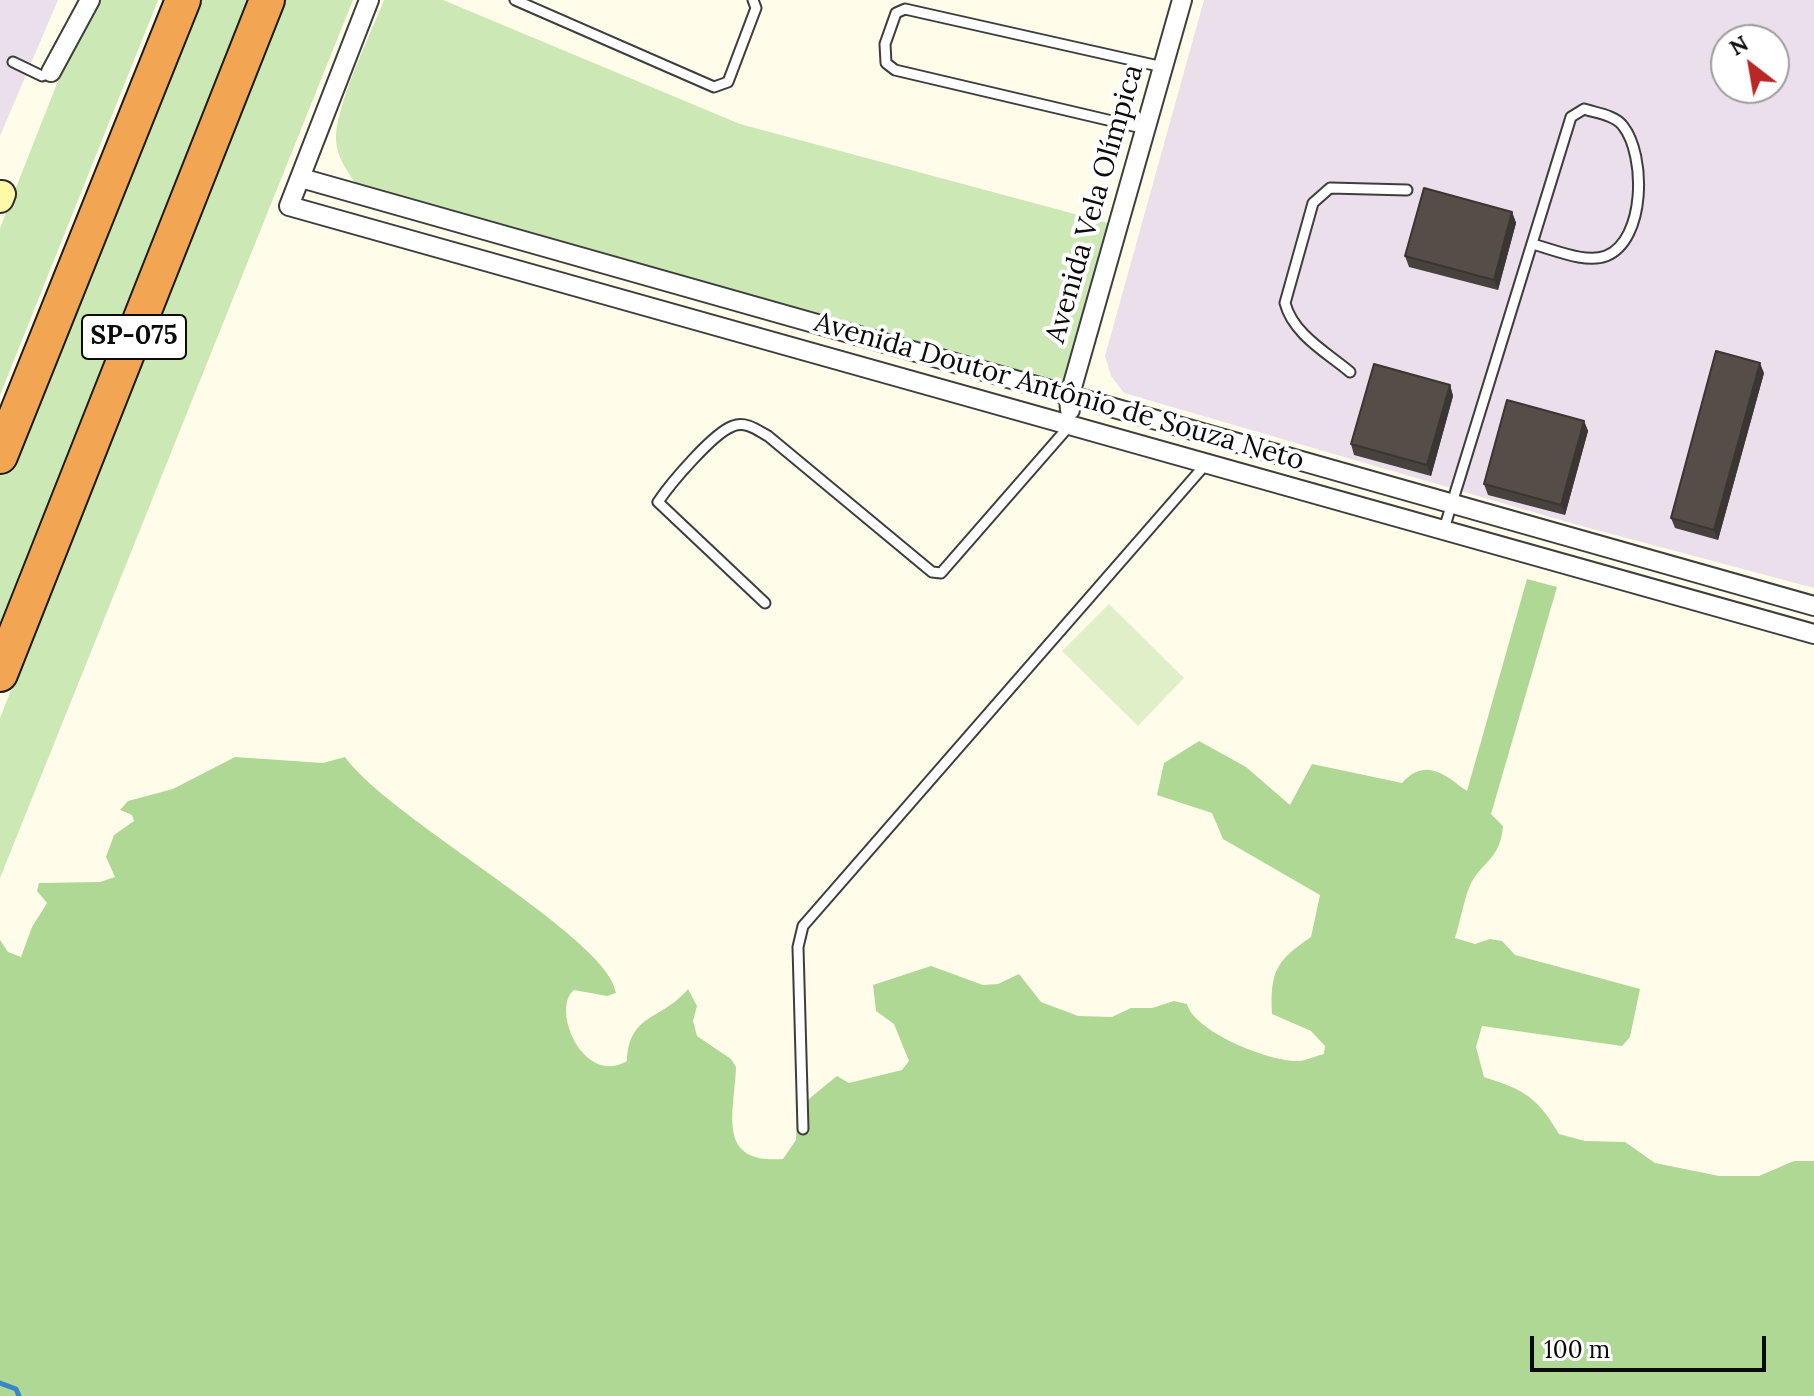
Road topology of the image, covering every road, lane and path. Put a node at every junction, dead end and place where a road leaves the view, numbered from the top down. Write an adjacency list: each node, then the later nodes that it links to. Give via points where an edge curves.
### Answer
1 (90, 0): 10 (street)
2 (183, 0): 20 (highway, SP-075)
3 (267, 0): 29 (highway, SP-075)
4 (369, 0): 12 (street)
5 (515, 0): 6 (lane, via 714,87 728,82 756,8)
6 (753, 0)
7 (1182, 0): 9 (street, Avenida Vela Olímpica)
8 (13, 62): 10 (lane, via 42,76)
9 (1163, 67): 11 (street, Avenida Vela Olímpica); 11 (lane, via 905,9 896,13 885,44 886,63 895,70)
10 (51, 72)
11 (1146, 129): 18 (street, Avenida Vela Olímpica)
12 (301, 178): 14 (street, Avenida Doutor Antônio de Souza Neto); 16 (street, Avenida Doutor Antônio de Souza Neto, via 289,206)
13 (1407, 190): 17 (lane, via 1330,188 1313,203 1285,303 1299,330)
14 (493, 235): 16 (street); 18 (street, Avenida Doutor Antônio de Souza Neto)
15 (1532, 244): 15 (lane, via 1571,117 1584,109 1616,119 1630,136 1640,185 1634,222 1617,249 1592,258); 24 (lane)
16 (486, 261): 19 (street, Avenida Doutor Antônio de Souza Neto)
17 (1350, 372)
18 (1069, 398): 19 (street, Avenida Vela Olímpica); 22 (street, Avenida Doutor Antônio de Souza Neto)
19 (1071, 424): 21 (street, Avenida Doutor Antônio de Souza Neto); 26 (lane, via 941,573 932,572 768,436 747,424 732,426 658,502)
20 (0, 456)
21 (1205, 465): 23 (street, Avenida Doutor Antônio de Souza Neto); 30 (lane, via 803,926 798,947)
22 (1319, 467): 23 (lane); 24 (street, Avenida Doutor Antônio de Souza Neto)
23 (1310, 492): 25 (street, Avenida Doutor Antônio de Souza Neto)
24 (1453, 504): 25 (lane); 27 (street, Avenida Doutor Antônio de Souza Neto)
25 (1444, 529): 28 (street, Avenida Doutor Antônio de Souza Neto)
26 (765, 603)
27 (1814, 606)
28 (1814, 634)
29 (0, 674)
30 (803, 1129)

